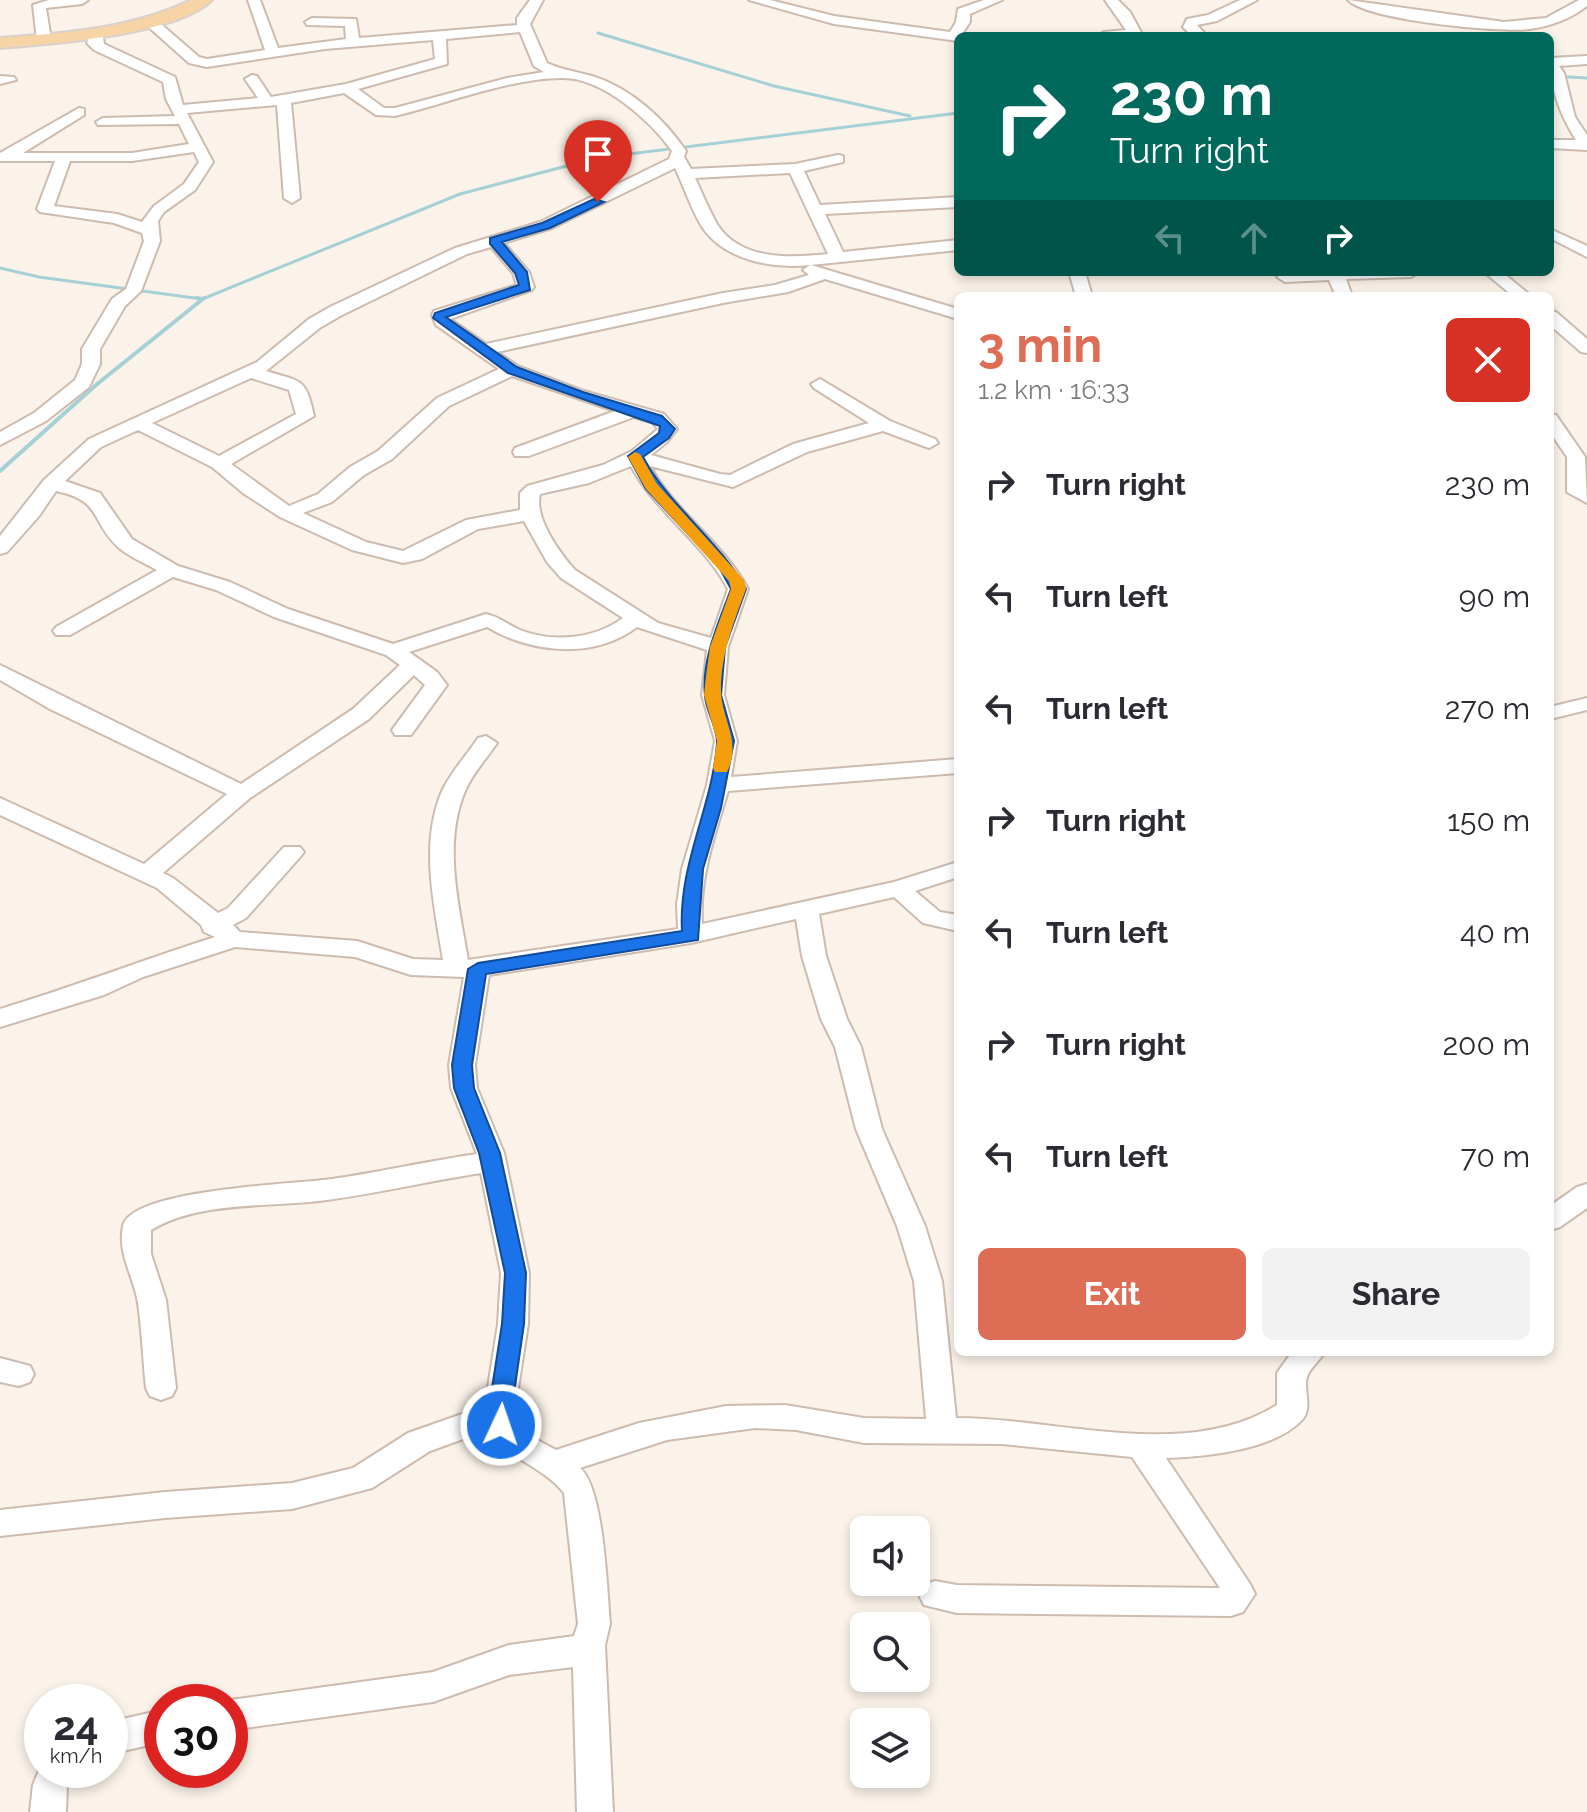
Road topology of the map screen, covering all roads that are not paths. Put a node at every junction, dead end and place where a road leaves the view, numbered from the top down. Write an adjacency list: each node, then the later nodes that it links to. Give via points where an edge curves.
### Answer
1 (82, 0): 24 (street, via 39,5)
2 (204, 0): 13 (main road)
3 (254, 0): 27 (street)
4 (537, 0): 16 (street, via 524,18)
5 (755, 0): 23 (street, via 834,20)
6 (996, 0): 18 (street, via 963,12)
7 (1111, 0): 19 (street)
8 (1251, 0): 20 (street, via 1192,22)
9 (1354, 0): 12 (street, via 1376,9)
10 (1587, 0): 15 (street, via 1558,18)
11 (1423, 1): 12 (street)
12 (1422, 15): 15 (street, via 1478,18)
13 (150, 22): 17 (main road); 27 (street, via 198,62)
14 (312, 22): 26 (street, via 351,22)
15 (1497, 26): 21 (street)
16 (524, 28): 22 (street); 30 (street, via 541,66)
17 (104, 32): 24 (main road); 37 (street, via 94,43 167,77)
18 (958, 32)
19 (1134, 32)
20 (1196, 32)
21 (1510, 32)
22 (439, 35): 26 (street); 32 (street, via 440,63)
23 (954, 37)
24 (44, 40): 25 (main road)
25 (0, 43)
26 (353, 43): 27 (street)
27 (273, 53)
28 (1587, 60): 29 (street)
29 (1554, 70): 35 (street)
30 (566, 73): 32 (street, via 507,82 395,112 381,112); 43 (street, via 599,84 653,120)
31 (252, 79): 34 (street)
32 (347, 88): 33 (street)
33 (284, 100): 34 (street); 47 (street)
34 (268, 102): 37 (street)
35 (1558, 110): 40 (street)
36 (79, 112): 42 (street)
37 (184, 114): 38 (street); 41 (street)
38 (103, 122)
39 (1554, 144): 40 (street)
40 (1587, 146)
41 (200, 147): 44 (street, via 132,157); 50 (street, via 206,162 190,187 159,209)
42 (2, 157): 44 (street)
43 (680, 157): 46 (street); 54 (street, via 585,208); 58 (street, via 719,237 745,253)
44 (64, 158): 50 (street, via 45,209 117,219)
45 (838, 159): 46 (street)
46 (795, 168): 49 (street)
47 (292, 198)
48 (954, 202): 49 (street)
49 (814, 210): 57 (street)
50 (149, 230): 75 (street, via 152,241 133,291 118,303 91,349 83,383)
51 (1587, 231): 52 (street)
52 (1554, 234)
53 (1554, 236): 56 (street)
54 (494, 241): 67 (street, via 521,272 526,287 439,318); 69 (street, via 323,317)
55 (954, 245): 57 (street)
56 (1587, 252)
57 (837, 256): 58 (street)
58 (787, 263): 59 (street)
59 (825, 273): 64 (street); 67 (street, via 775,292)
60 (1312, 276): 62 (street)
61 (1497, 276): 63 (street)
62 (1285, 277)
63 (1518, 292)
64 (954, 313)
65 (1554, 319): 66 (street)
66 (1587, 348)
67 (480, 350): 68 (street)
68 (512, 370): 71 (street); 82 (street, via 443,402 385,455 325,498)
69 (250, 372): 72 (street); 79 (street, via 295,386 305,416)
70 (820, 384): 73 (street)
71 (634, 411): 77 (street); 78 (street, via 658,418 668,429)
72 (139, 424): 79 (street); 80 (street, via 95,443)
73 (884, 425): 76 (street); 78 (street, via 790,452 733,481)
74 (1554, 425): 81 (street, via 1576,457 1576,492)
75 (0, 440)
76 (929, 443)
77 (522, 452)
78 (635, 456): 83 (street, via 581,479 532,490); 88 (street, via 651,486 736,580 733,609)
79 (219, 463): 82 (street)
80 (51, 484): 84 (street); 85 (street, via 93,497 125,543)
81 (1587, 497)
82 (287, 513): 83 (street, via 359,546 403,557 473,524)
83 (530, 514): 86 (street, via 568,574)
84 (0, 548)
85 (171, 570): 87 (street); 89 (street)
86 (638, 617): 88 (street, via 663,631); 89 (street, via 627,627 584,644 511,633 486,620)
87 (63, 631)
88 (718, 647): 97 (street, via 713,695 726,741)
89 (393, 651): 90 (street)
90 (412, 665): 94 (street, via 436,685); 98 (street, via 361,714)
91 (0, 671): 98 (street)
92 (1587, 704): 93 (street)
93 (1554, 710)
94 (403, 730)
95 (486, 743): 108 (street, via 454,791 446,818 443,858)
96 (954, 766): 97 (street)
97 (718, 785): 107 (street, via 694,869)
98 (242, 793): 102 (street)
99 (0, 805): 102 (street)
100 (292, 852): 106 (street)
101 (954, 870): 103 (street)
102 (147, 874): 106 (street)
103 (899, 888): 104 (street); 105 (street, via 927,917)
104 (806, 909): 107 (street); 116 (street, via 814,956 848,1047 869,1129 911,1226 928,1281)
105 (954, 923)
106 (224, 932): 108 (street, via 347,948 411,967); 109 (street, via 95,989)
107 (691, 935): 108 (street)
108 (467, 969): 110 (street, via 462,1065 468,1103)
109 (0, 1018)
110 (492, 1162): 114 (street, via 326,1191 218,1199 147,1218 137,1225 137,1254 152,1300); 115 (street, via 515,1273)
111 (1587, 1194): 112 (street)
112 (1554, 1217)
113 (1307, 1356): 117 (street, via 1292,1373 1292,1411 1282,1420 1237,1439)
114 (161, 1388)
115 (499, 1414): 118 (street, via 507,1435); 119 (street, via 419,1442 361,1479 292,1496)
116 (942, 1430): 117 (street); 118 (street, via 871,1431 784,1417 724,1418 662,1428)
117 (1141, 1446): 120 (street, via 1230,1576 1239,1594 1231,1602)
118 (554, 1464): 121 (street, via 580,1493 594,1624)
119 (0, 1523)
120 (935, 1595)
121 (588, 1645): 122 (street, via 571,1653 509,1660 433,1687); 125 (street)
122 (248, 1713)
123 (50, 1788): 124 (street)
124 (48, 1812)
125 (595, 1812)

